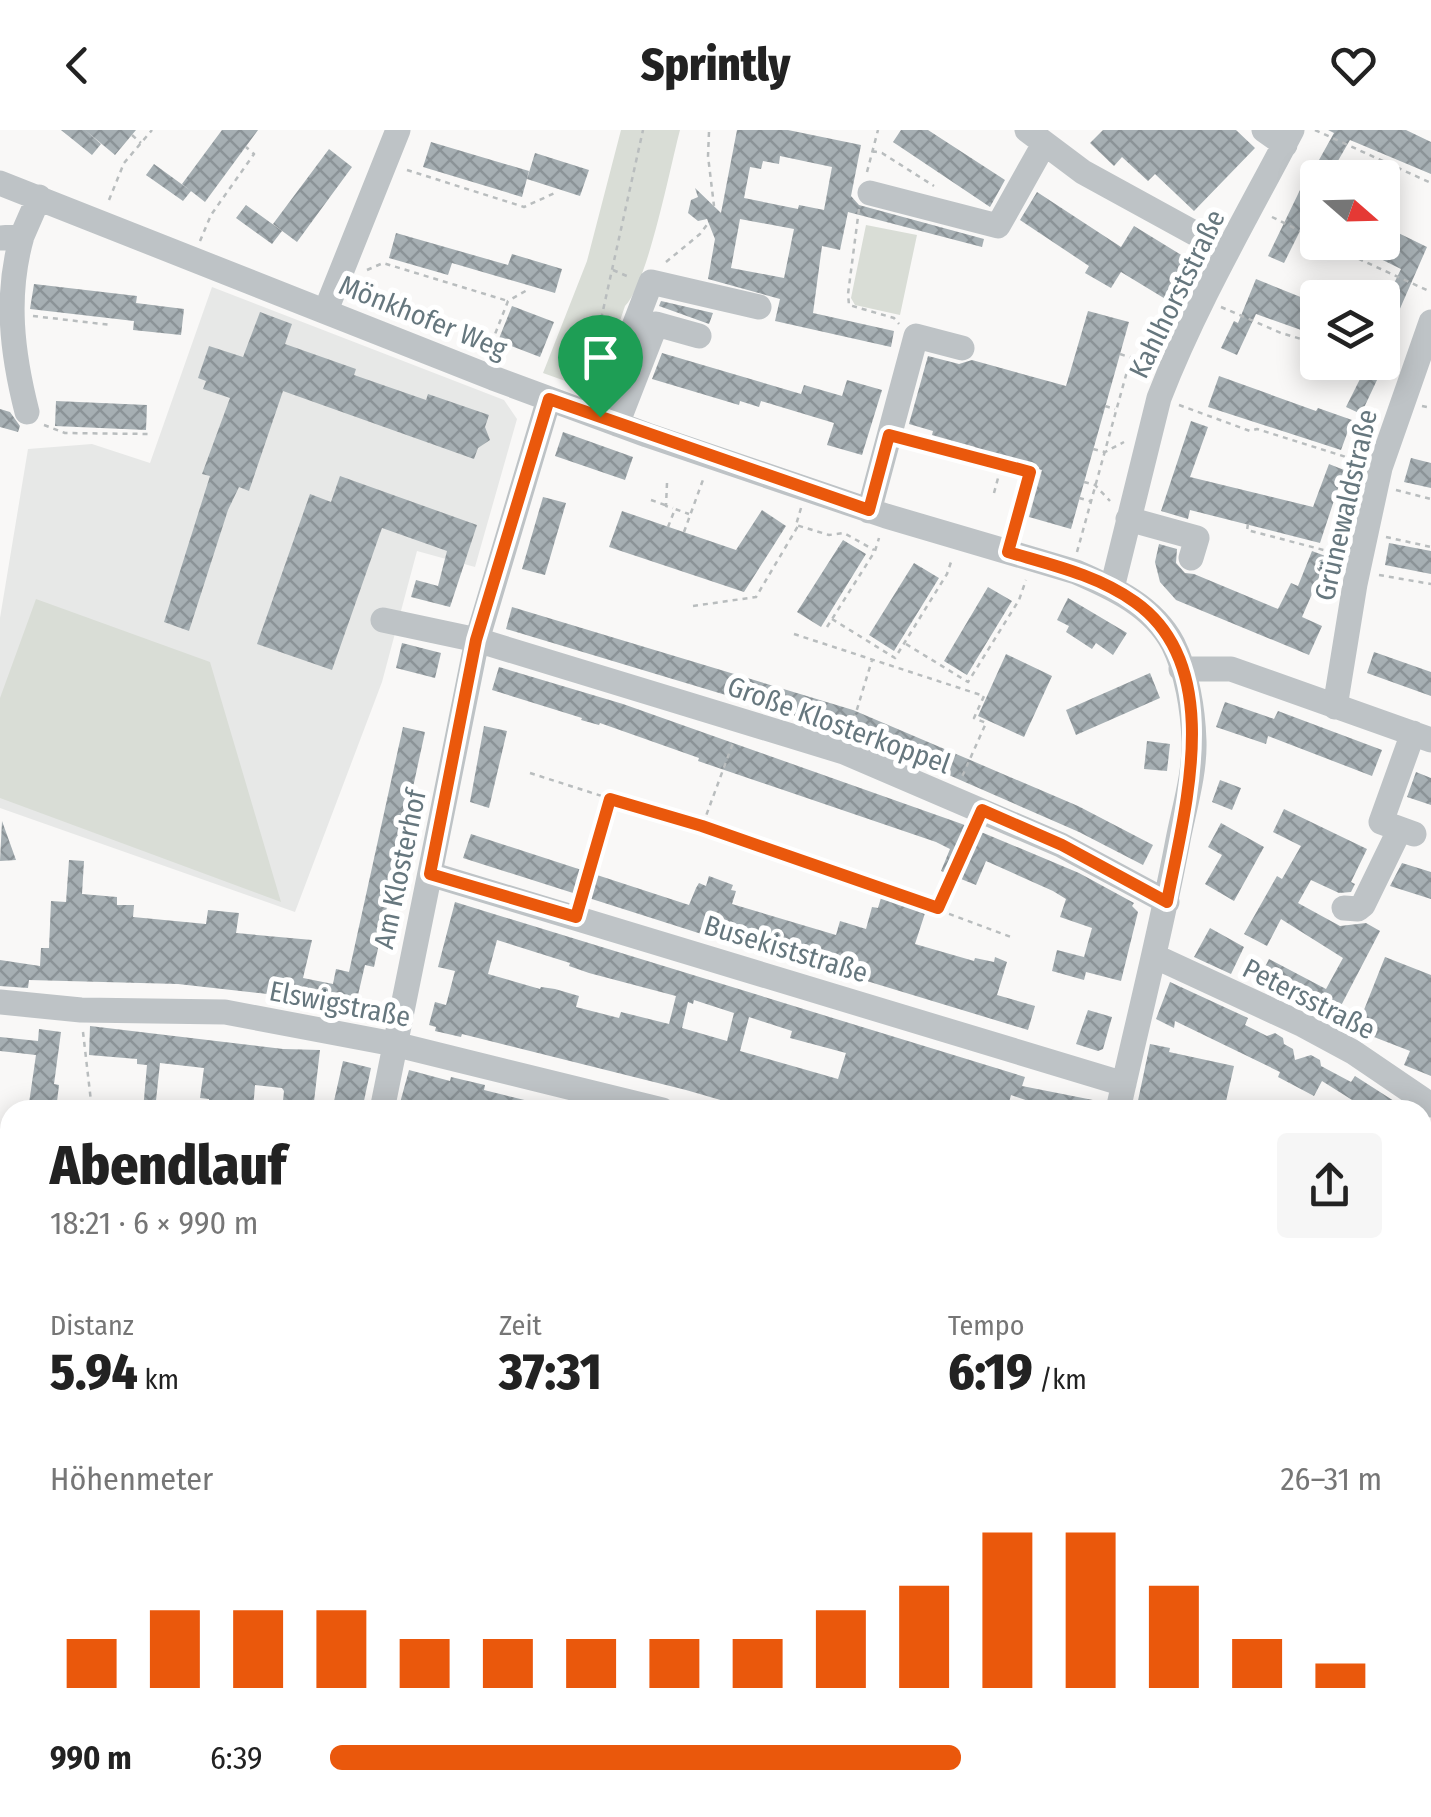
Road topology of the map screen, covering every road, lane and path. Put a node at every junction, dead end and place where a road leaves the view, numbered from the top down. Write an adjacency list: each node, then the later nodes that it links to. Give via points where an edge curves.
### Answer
1 (152, 130): 11 (path)
2 (398, 130): 17 (street)
3 (643, 130): 69 (path)
4 (877, 130): 24 (path)
5 (1314, 130): 12 (path)
6 (709, 132): 26 (path)
7 (132, 135): 11 (path)
8 (1280, 135): 27 (street, Kahlhorststraße)
9 (1036, 137): 24 (street, via 998,226); 34 (street, via 1083,172)
10 (1348, 139): 12 (path)
11 (141, 143): 29 (path, via 124,163)
12 (1345, 145): 15 (path)
13 (246, 147): 22 (path, via 254,154)
14 (1390, 157): 16 (path)
15 (1378, 160)
16 (1389, 160)
17 (385, 164): 23 (path, via 524,206); 38 (street)
18 (1400, 169): 20 (path)
19 (221, 181): 22 (path)
20 (1430, 181)
21 (0, 183): 25 (street, Mönkhofer Weg)
22 (230, 188): 35 (path, via 210,215)
23 (557, 192)
24 (865, 192): 32 (path)
25 (38, 196): 29 (street, Mönkhofer Weg); 31 (street)
26 (714, 206)
27 (1253, 208): 30 (path); 34 (street, Kahlhorststraße)
28 (709, 222): 40 (path)
29 (100, 223): 35 (street, Mönkhofer Weg)
30 (1300, 229)
31 (11, 237): 46 (street)
32 (854, 242): 33 (path); 53 (path, via 849,305 886,314)
33 (862, 244)
34 (1227, 251): 43 (street, Kahlhorststraße)
35 (193, 259): 47 (street, Mönkhofer Weg)
36 (1367, 260): 39 (path)
37 (1392, 265): 39 (path)
38 (343, 269): 44 (path, via 356,275 383,263); 47 (street)
39 (1389, 272): 42 (path)
40 (654, 282): 45 (street); 69 (street)
41 (529, 289): 44 (path)
42 (1431, 292)
43 (1203, 300): 51 (path); 59 (street, Kahlhorststraße)
44 (508, 302): 60 (path)
45 (760, 306)
46 (12, 308): 50 (path); 55 (street)
47 (326, 310): 60 (street, Mönkhofer Weg)
48 (1266, 318): 51 (path)
49 (1431, 322): 62 (street, Grünewaldstraße)
50 (111, 325)
51 (1263, 325): 54 (path)
52 (699, 336): 69 (street, via 656,324)
53 (916, 336): 56 (street); 75 (street)
54 (1300, 338)
55 (6, 348): 67 (street)
56 (962, 348)
57 (1120, 354): 58 (path)
58 (1131, 357): 59 (path); 66 (path)
59 (1170, 368): 63 (street, Kahlhorststraße)
60 (480, 372): 64 (street, Mönkhofer Weg)
61 (1400, 376): 62 (path)
62 (1409, 380): 84 (street, Grünewaldstraße)
63 (1159, 398): 70 (path); 72 (street, Kahlhorststraße)
64 (549, 399): 69 (street, Mönkhofer Weg); 122 (street, Am Klosterhof)
65 (1105, 406): 66 (path)
66 (1116, 409): 79 (path)
67 (27, 412): 73 (path, via 65,433)
68 (1231, 415): 70 (path)
69 (599, 417): 80 (street, Mönkhofer Weg)
70 (1228, 422): 74 (path)
71 (1274, 428): 74 (path)
72 (1151, 430): 79 (path); 100 (street, Kahlhorststraße)
73 (148, 434)
74 (1272, 434): 77 (path)
75 (889, 435): 81 (path); 98 (street)
76 (1319, 442): 77 (path)
77 (1317, 448): 84 (path)
78 (1094, 449): 79 (path)
79 (1105, 452): 87 (path)
80 (711, 457): 89 (street, Mönkhofer Weg); 99 (path)
81 (1001, 465): 83 (path); 90 (path)
82 (1042, 470): 83 (path)
83 (1030, 472): 111 (path)
84 (1377, 478): 91 (path); 105 (street, Grünewaldstraße)
85 (1084, 482): 87 (path)
86 (667, 483): 96 (path)
87 (1096, 485): 95 (path); 100 (path)
88 (1425, 487): 91 (path)
89 (806, 490): 98 (street, Mönkhofer Weg); 102 (path)
90 (994, 492)
91 (1422, 496): 93 (path)
92 (1080, 498): 95 (path)
93 (1431, 499)
94 (651, 500): 96 (path)
95 (1091, 501): 113 (path)
96 (666, 506): 97 (path)
97 (675, 509): 99 (path); 103 (path)
98 (877, 513): 107 (street, Mönkhofer Weg); 110 (path)
99 (690, 514): 104 (path)
100 (1128, 519): 112 (street, via 1197,538); 116 (street, Kahlhorststraße)
101 (1248, 524): 108 (path, via 1246,530)
102 (798, 526): 110 (path, via 829,536 844,533); 117 (path, via 756,597)
103 (668, 527)
104 (684, 532)
105 (1365, 533): 109 (path); 114 (street, Grünewaldstraße)
106 (1294, 535): 108 (path)
107 (959, 538): 111 (street, Mönkhofer Weg); 123 (path, via 947,574)
108 (1292, 541): 114 (path)
109 (1431, 547)
110 (875, 551): 119 (path)
111 (1021, 556): 113 (street, Mönkhofer Weg); 123 (path, via 1019,600 968,682)
112 (1191, 558)
113 (1076, 572): 116 (street, Mönkhofer Weg)
114 (1357, 572): 115 (path); 126 (street, Grünewaldstraße)
115 (1431, 584)
116 (1112, 588): 125 (street, via 1158,623)
117 (693, 606)
118 (382, 620): 122 (street)
119 (832, 620): 120 (path); 123 (path, via 896,658)
120 (827, 627)
121 (794, 634): 124 (path)
122 (476, 640): 127 (street, Große Klosterkoppel); 135 (street, Am Klosterhof)
123 (906, 644)
124 (872, 658): 129 (path); 131 (path, via 984,696 974,718 986,723)
125 (1181, 668): 126 (street, via 1231,669); 136 (street, via 1194,745)
126 (1336, 707): 128 (street)
127 (742, 720): 129 (street, Große Klosterkoppel); 134 (path)
128 (1422, 737): 138 (street, via 1381,822 1407,831 1364,905)
129 (844, 752): 131 (street, Große Klosterkoppel)
130 (530, 773): 132 (path)
131 (952, 798): 133 (street, Große Klosterkoppel)
132 (610, 799): 134 (path); 139 (path)
133 (982, 810): 136 (street, Große Klosterkoppel); 137 (path)
134 (702, 826): 137 (path)
135 (430, 874): 139 (street, Busekiststraße); 144 (street, Am Klosterhof)
136 (1167, 902): 141 (street)
137 (938, 908): 140 (path)
138 (1344, 908)
139 (576, 917): 145 (street, Busekiststraße)
140 (1011, 937)
141 (1154, 956): 145 (street); 149 (street, Petersstraße, via 1303,1024)
142 (0, 1002): 143 (street, Elswigstraße)
143 (80, 1010): 144 (street, Elswigstraße, via 225,1012); 146 (path)
144 (394, 1044): 147 (street, Am Klosterhof); 148 (street, Elswigstraße)
145 (1121, 1097)
146 (91, 1100)
147 (384, 1100)
148 (621, 1100)
149 (1424, 1100)

